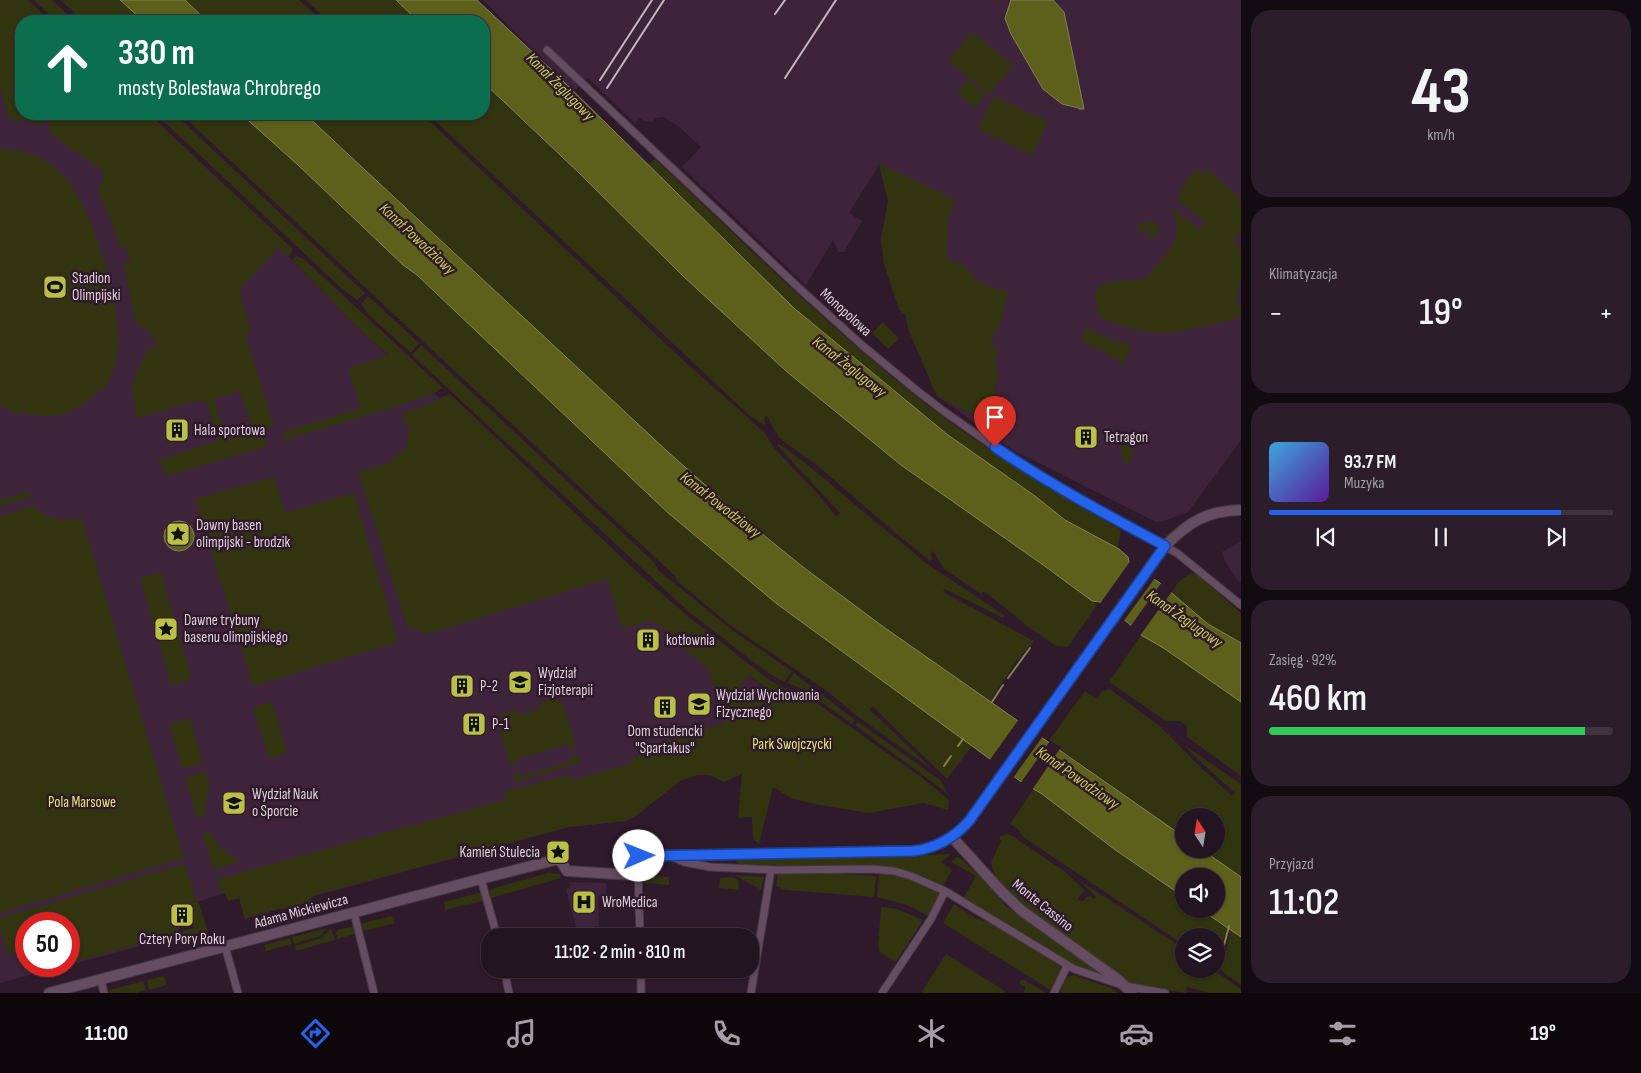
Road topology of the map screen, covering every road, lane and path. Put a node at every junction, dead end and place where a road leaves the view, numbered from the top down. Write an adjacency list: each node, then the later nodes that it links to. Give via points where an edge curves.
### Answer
1 (547, 50): 3 (street, Monopolowa, via 846,332 915,389 1022,466)
2 (1241, 510): 3 (main road, via 1210,513 1183,528)
3 (1165, 546): 4 (street, Monopolowa); 5 (main road, via 979,808)
4 (1241, 605)
5 (952, 837): 6 (main road, via 931,848 914,851); 19 (main road, Monte Cassino, via 1022,911)
6 (700, 861): 7 (street); 8 (main road, via 670,856 639,856)
7 (771, 870): 10 (street, via 882,870 911,876); 27 (street)
8 (638, 872): 9 (main road, Adama Mickiewicza, via 634,875 573,872 567,871 560,860); 13 (street)
9 (481, 878): 11 (main road, Adama Mickiewicza); 12 (street)
10 (945, 891): 15 (street); 28 (street)
11 (354, 912): 14 (main road, Adama Mickiewicza); 24 (street)
12 (495, 928)
13 (640, 928)
14 (225, 946): 18 (main road, Adama Mickiewicza); 23 (street)
15 (1068, 966): 19 (street); 20 (street)
16 (506, 978): 25 (street)
17 (641, 978): 26 (street)
18 (101, 980): 21 (main road, Adama Mickiewicza); 22 (street)
19 (1128, 989): 29 (street)
20 (1056, 992)
21 (49, 993)
22 (104, 993)
23 (238, 993)
24 (374, 993)
25 (509, 993)
26 (641, 993)
27 (751, 993)
28 (882, 993)
29 (1165, 993)

